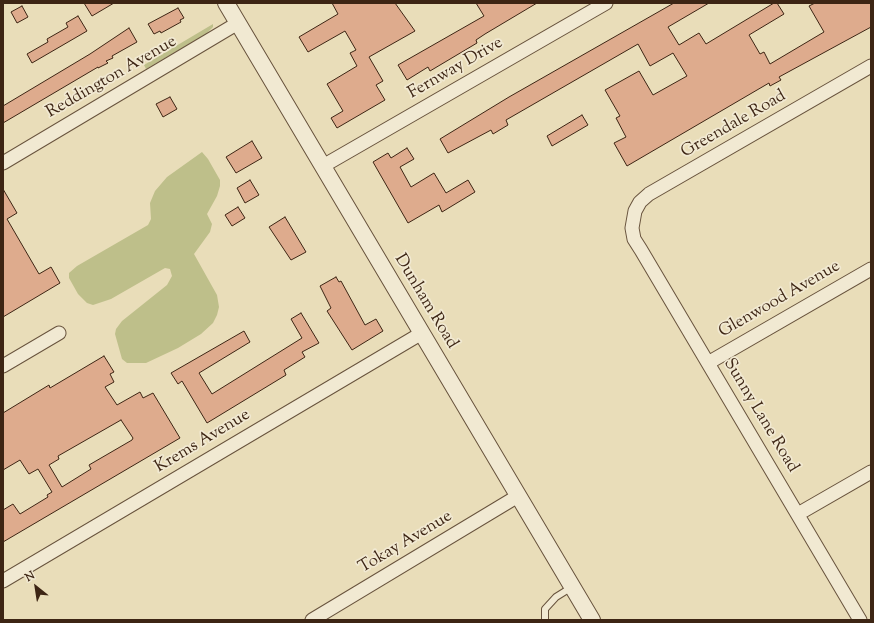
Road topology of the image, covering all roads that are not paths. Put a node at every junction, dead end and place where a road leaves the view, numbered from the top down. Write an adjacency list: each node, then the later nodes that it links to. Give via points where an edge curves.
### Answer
1 (226, 3): 3 (street, Dunham Road)
2 (606, 3): 6 (street, Fernway Drive)
3 (238, 23): 5 (street, Reddington Avenue); 6 (street, Dunham Road)
4 (871, 66): 7 (street, Greendale Road, via 649,194 635,211)
5 (3, 163)
6 (323, 166): 10 (street, Dunham Road)
7 (632, 228): 11 (street, Sunny Lane Road, via 638,244)
8 (871, 269): 11 (street, Glenwood Avenue)
9 (59, 333): 12 (street)
10 (422, 333): 14 (street, Dunham Road); 16 (street, Krems Avenue)
11 (708, 364): 15 (street, Sunny Lane Road)
12 (3, 366)
13 (871, 472): 15 (street)
14 (518, 496): 17 (street, Dunham Road); 18 (street, Tokay Avenue)
15 (798, 514): 21 (street, Sunny Lane Road)
16 (3, 581)
17 (572, 587): 19 (lane, via 556,597 545,609); 20 (street, Dunham Road)
18 (312, 620)
19 (545, 620)
20 (592, 620)
21 (860, 620)

